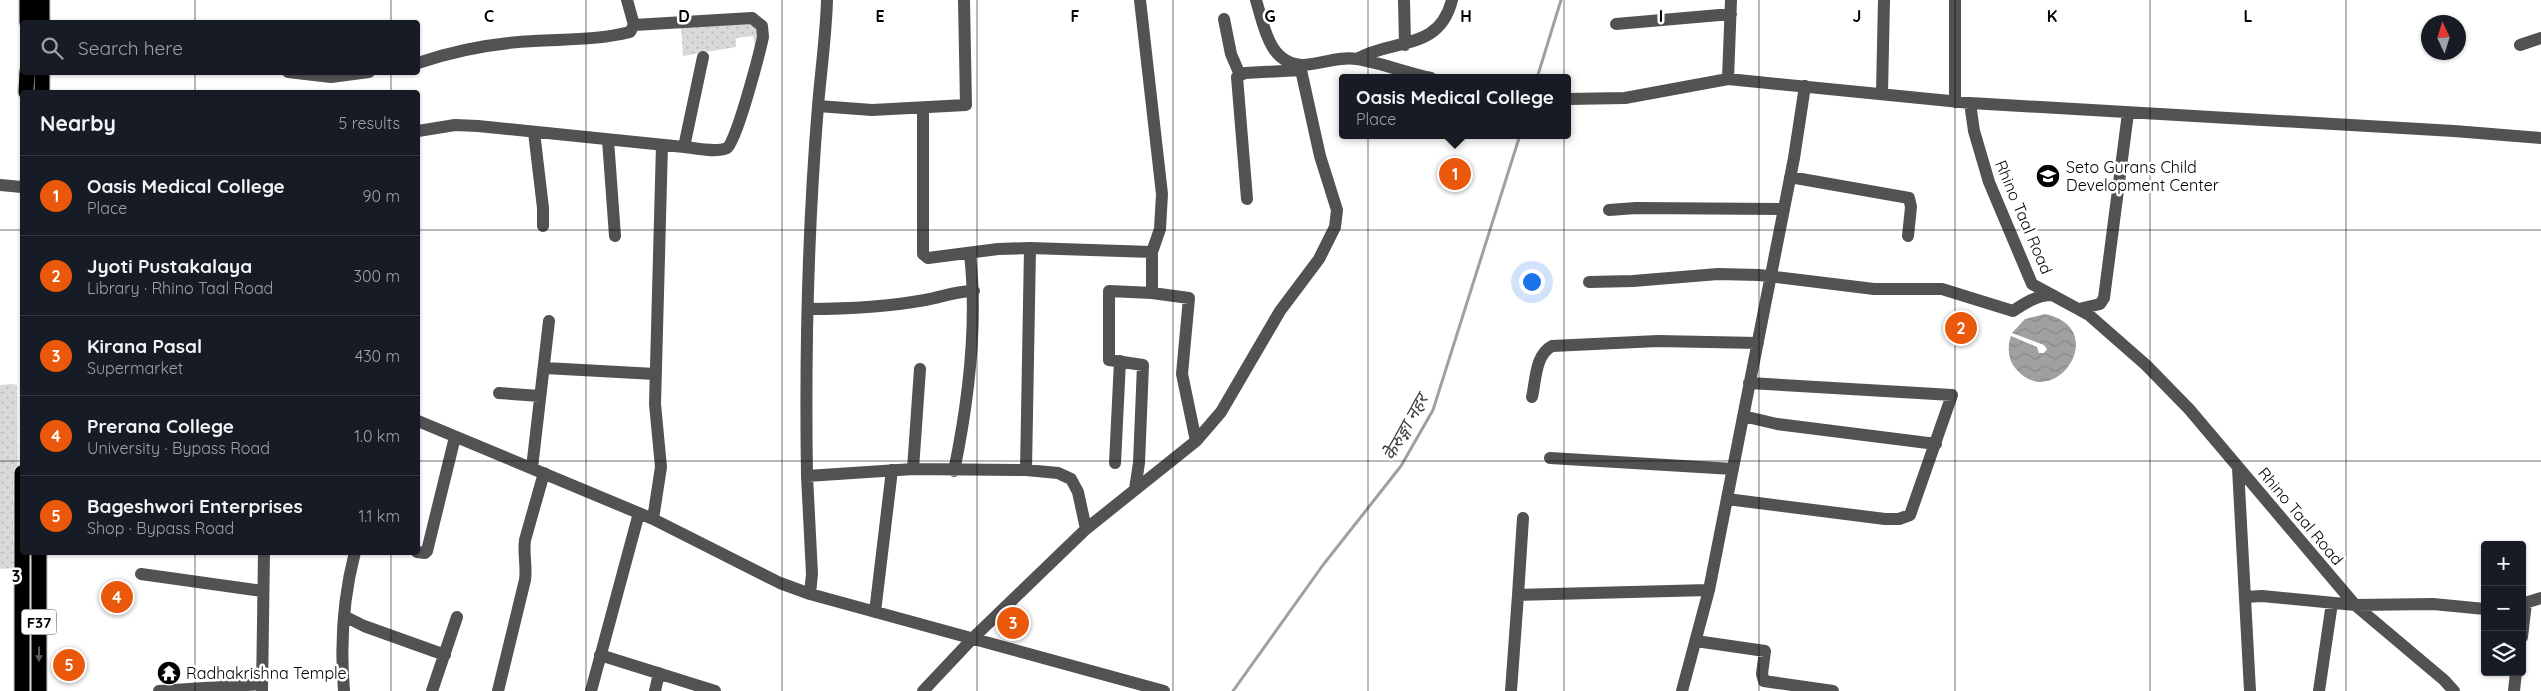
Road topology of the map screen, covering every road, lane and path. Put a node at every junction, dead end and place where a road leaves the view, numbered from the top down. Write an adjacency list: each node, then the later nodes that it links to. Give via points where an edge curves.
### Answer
1 (27, 0): 15 (highway)
2 (42, 0): 16 (highway)
3 (627, 0): 18 (street)
4 (827, 0): 40 (street)
5 (964, 0): 41 (street, via 966,105)
6 (1140, 0): 59 (street, via 1162,194 1160,229)
7 (1256, 0): 25 (street, via 1273,49)
8 (1404, 0): 20 (street)
9 (1452, 0): 20 (street, via 1435,32)
10 (1731, 0): 13 (street)
11 (1884, 0): 36 (street)
12 (1955, 0): 38 (street)
13 (1731, 14): 17 (street); 32 (street)
14 (1224, 19): 31 (street, via 1231,54)
15 (27, 20)
16 (42, 20)
17 (1616, 24)
18 (634, 25): 24 (street, via 630,32 612,37 489,45 456,50); 48 (street, via 746,17 758,20 762,26 764,37 759,57 732,144 728,148 716,149)
19 (2541, 38): 21 (street)
20 (1406, 45): 23 (street, via 1366,53)
21 (2520, 46)
22 (703, 57): 48 (street)
23 (1357, 59): 25 (street, via 1335,59); 26 (street)
24 (420, 62)
25 (1302, 67): 31 (street); 83 (street, via 1320,156 1336,201 1335,227 1319,259 1280,312 1221,412)
26 (1416, 74)
27 (27, 75): 34 (highway)
28 (42, 75): 35 (highway)
29 (314, 75): 30 (street)
30 (346, 75)
31 (1240, 75): 52 (street, via 1237,81)
32 (1728, 80): 33 (street); 37 (street, via 1625,98)
33 (1805, 86): 36 (street); 49 (street)
34 (26, 90)
35 (42, 90)
36 (1882, 94): 38 (street)
37 (1571, 99)
38 (1955, 102): 39 (street)
39 (1970, 103): 42 (street); 63 (street, Rhino Taal Road, via 1974,132 1989,182)
40 (818, 106): 41 (street); 68 (street)
41 (923, 109): 60 (street, via 923,254 928,258)
42 (2128, 113): 45 (street); 69 (street, via 2104,298 2100,304)
43 (420, 131): 44 (street, via 456,126)
44 (534, 132): 46 (street); 55 (street)
45 (2541, 138)
46 (608, 140): 47 (street); 56 (street)
47 (662, 145): 48 (street); 75 (street)
48 (684, 147)
49 (1790, 177): 53 (street); 57 (street, via 1909,198)
50 (0, 185): 51 (street)
51 (20, 187)
52 (1247, 199)
53 (1784, 209): 54 (street); 61 (street)
54 (1609, 210)
55 (543, 226)
56 (615, 236)
57 (1908, 236)
58 (1030, 248): 59 (street); 60 (street); 92 (street)
59 (1152, 252): 65 (street)
60 (970, 254): 64 (street)
61 (1770, 276): 62 (street, via 1718,274); 67 (street, via 1874,289 1942,289 2013,311); 71 (street)
62 (1589, 282)
63 (2032, 284): 66 (street, Rhino Taal Road); 67 (street)
64 (974, 292): 68 (street, via 956,292 864,309); 93 (street, via 974,339)
65 (1152, 293): 72 (street, via 1109,291 1109,360); 83 (street, via 1189,298 1182,374)
66 (2052, 295): 67 (street, via 2029,300); 69 (street, Rhino Taal Road)
67 (2020, 307)
68 (809, 309): 95 (street)
69 (2079, 309): 88 (street, Rhino Taal Road, via 2146,365 2189,409)
70 (549, 321): 73 (street)
71 (1758, 343): 76 (street); 79 (street, via 1658,341 1552,346 1541,356)
72 (1120, 361): 86 (street); 96 (street, via 1143,365)
73 (545, 368): 75 (street); 78 (street)
74 (920, 369): 89 (street)
75 (655, 374): 100 (street, via 661,467)
76 (1749, 382): 80 (street); 84 (street, via 1952,395)
77 (499, 393): 78 (street)
78 (540, 396): 87 (street)
79 (1532, 397)
80 (1743, 416): 84 (street, via 1777,424); 90 (street)
81 (420, 422): 82 (street)
82 (455, 437): 87 (street); 102 (street, via 427,551)
83 (1196, 441): 96 (street)
84 (1936, 444): 97 (street, via 1910,516 1906,518 1886,519)
85 (1550, 458): 90 (street)
86 (1116, 463)
87 (532, 468): 94 (street)
88 (2238, 468): 112 (street); 116 (street, Rhino Taal Road)
89 (913, 469): 91 (street); 93 (street)
90 (1733, 469): 97 (street)
91 (892, 470): 95 (street); 118 (street)
92 (1026, 470): 93 (street); 101 (street, via 1058,473 1071,479 1078,492)
93 (954, 471)
94 (544, 474): 98 (street); 134 (street, via 525,540 526,570)
95 (807, 476): 110 (street, via 812,574)
96 (1135, 489): 101 (street)
97 (1727, 499): 108 (street)
98 (639, 513): 100 (street); 123 (street)
99 (1523, 518): 111 (street)
100 (653, 519): 110 (street, via 780,583)
101 (1086, 529): 121 (street)
102 (420, 553)
103 (22, 555): 129 (highway, F37)
104 (39, 555): 130 (highway, F37, one-way to 130)
105 (264, 555): 109 (street)
106 (355, 555): 119 (street)
107 (141, 574): 109 (street)
108 (1709, 590): 111 (street); 122 (street)
109 (262, 591): 127 (street)
110 (810, 594): 118 (street)
111 (1518, 595): 140 (street)
112 (2245, 597): 115 (street); 143 (street)
113 (2541, 598): 114 (street)
114 (2526, 602)
115 (2332, 603): 116 (street); 144 (street)
116 (2355, 605): 117 (street, via 2414,603); 145 (street, Rhino Taal Road)
117 (2481, 609)
118 (875, 612): 121 (street)
119 (344, 616): 124 (street); 132 (street, via 341,661)
120 (457, 617): 124 (street)
121 (972, 638): 128 (street); 138 (street)
122 (1696, 641): 141 (street); 142 (street, via 1765,651 1764,680)
123 (600, 654): 125 (street); 135 (street)
124 (445, 655): 133 (street)
125 (660, 673): 136 (street); 137 (street)
126 (2516, 676): 146 (street)
127 (262, 688): 131 (street)
128 (1146, 689): 139 (street)
129 (22, 691)
130 (38, 691)
131 (159, 691)
132 (344, 691)
133 (432, 691)
134 (498, 691)
135 (591, 691)
136 (655, 691)
137 (715, 691)
138 (924, 691)
139 (1164, 691)
140 (1511, 691)
141 (1682, 691)
142 (1833, 691)
143 (2250, 691)
144 (2320, 691)
145 (2454, 691)
146 (2514, 691)

